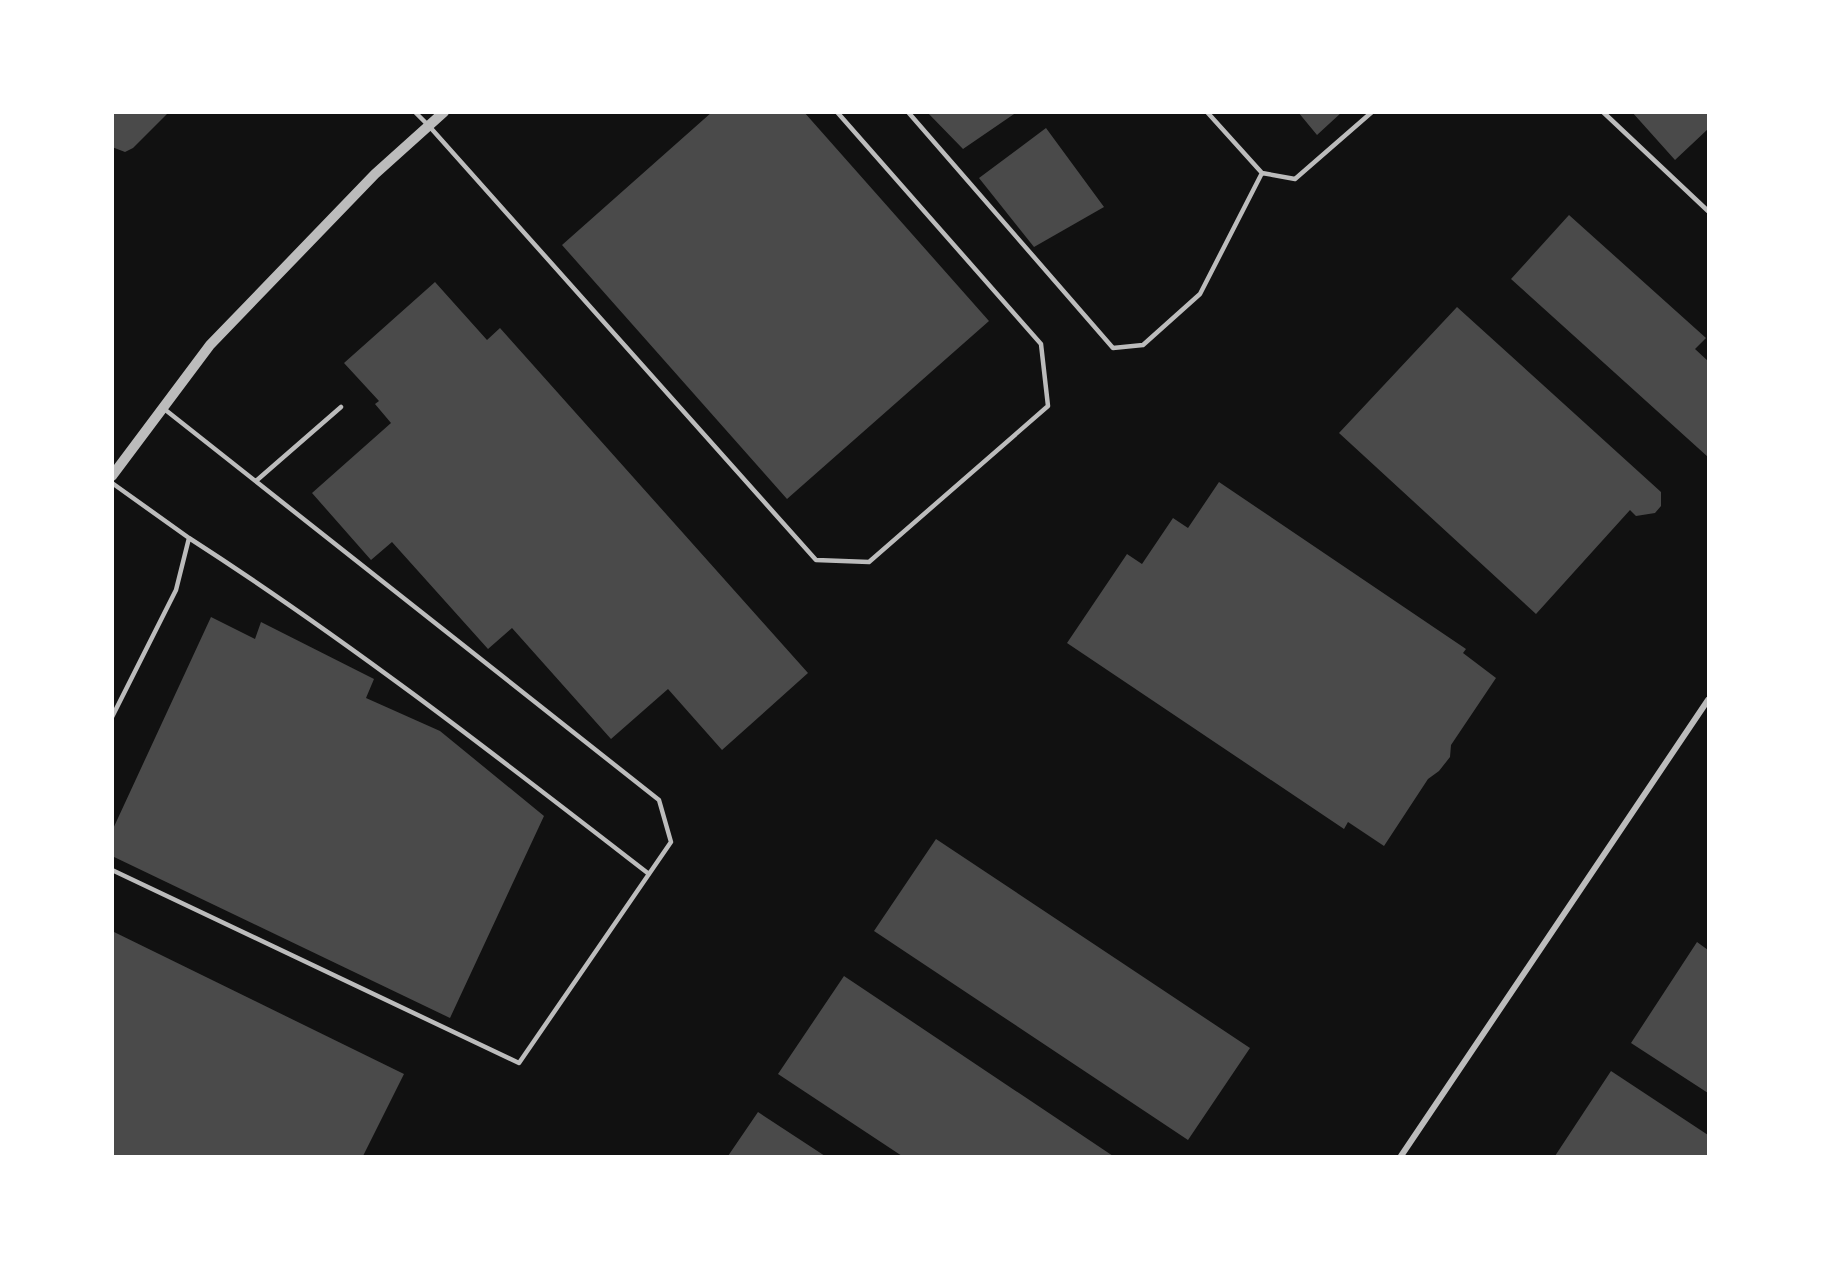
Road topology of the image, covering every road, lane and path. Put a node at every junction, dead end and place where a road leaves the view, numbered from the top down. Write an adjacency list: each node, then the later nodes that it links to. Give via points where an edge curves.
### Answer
1 (415, 112): 8 (lane)
2 (444, 112): 8 (street)
3 (837, 112): 8 (lane, via 1041,344 1048,406 869,562 816,560)
4 (908, 112): 9 (lane, via 1113,348 1143,345 1200,294)
5 (1208, 112): 9 (lane)
6 (1372, 112): 9 (lane, via 1295,180)
7 (1603, 112): 11 (lane)
8 (429, 126): 14 (street, via 375,174 210,345)
9 (1262, 173)
10 (1708, 202): 11 (lane)
11 (1703, 206): 12 (lane)
12 (1708, 211)
13 (341, 407): 16 (lane)
14 (163, 408): 15 (street); 16 (lane)
15 (112, 476)
16 (256, 481): 22 (lane, via 658,800 671,842)
17 (112, 483): 18 (lane)
18 (189, 538): 20 (lane, via 176,590); 22 (lane, via 449,718)
19 (1708, 700): 23 (street)
20 (112, 717)
21 (112, 870): 22 (lane, via 519,1063)
22 (649, 874)
23 (1401, 1156)

